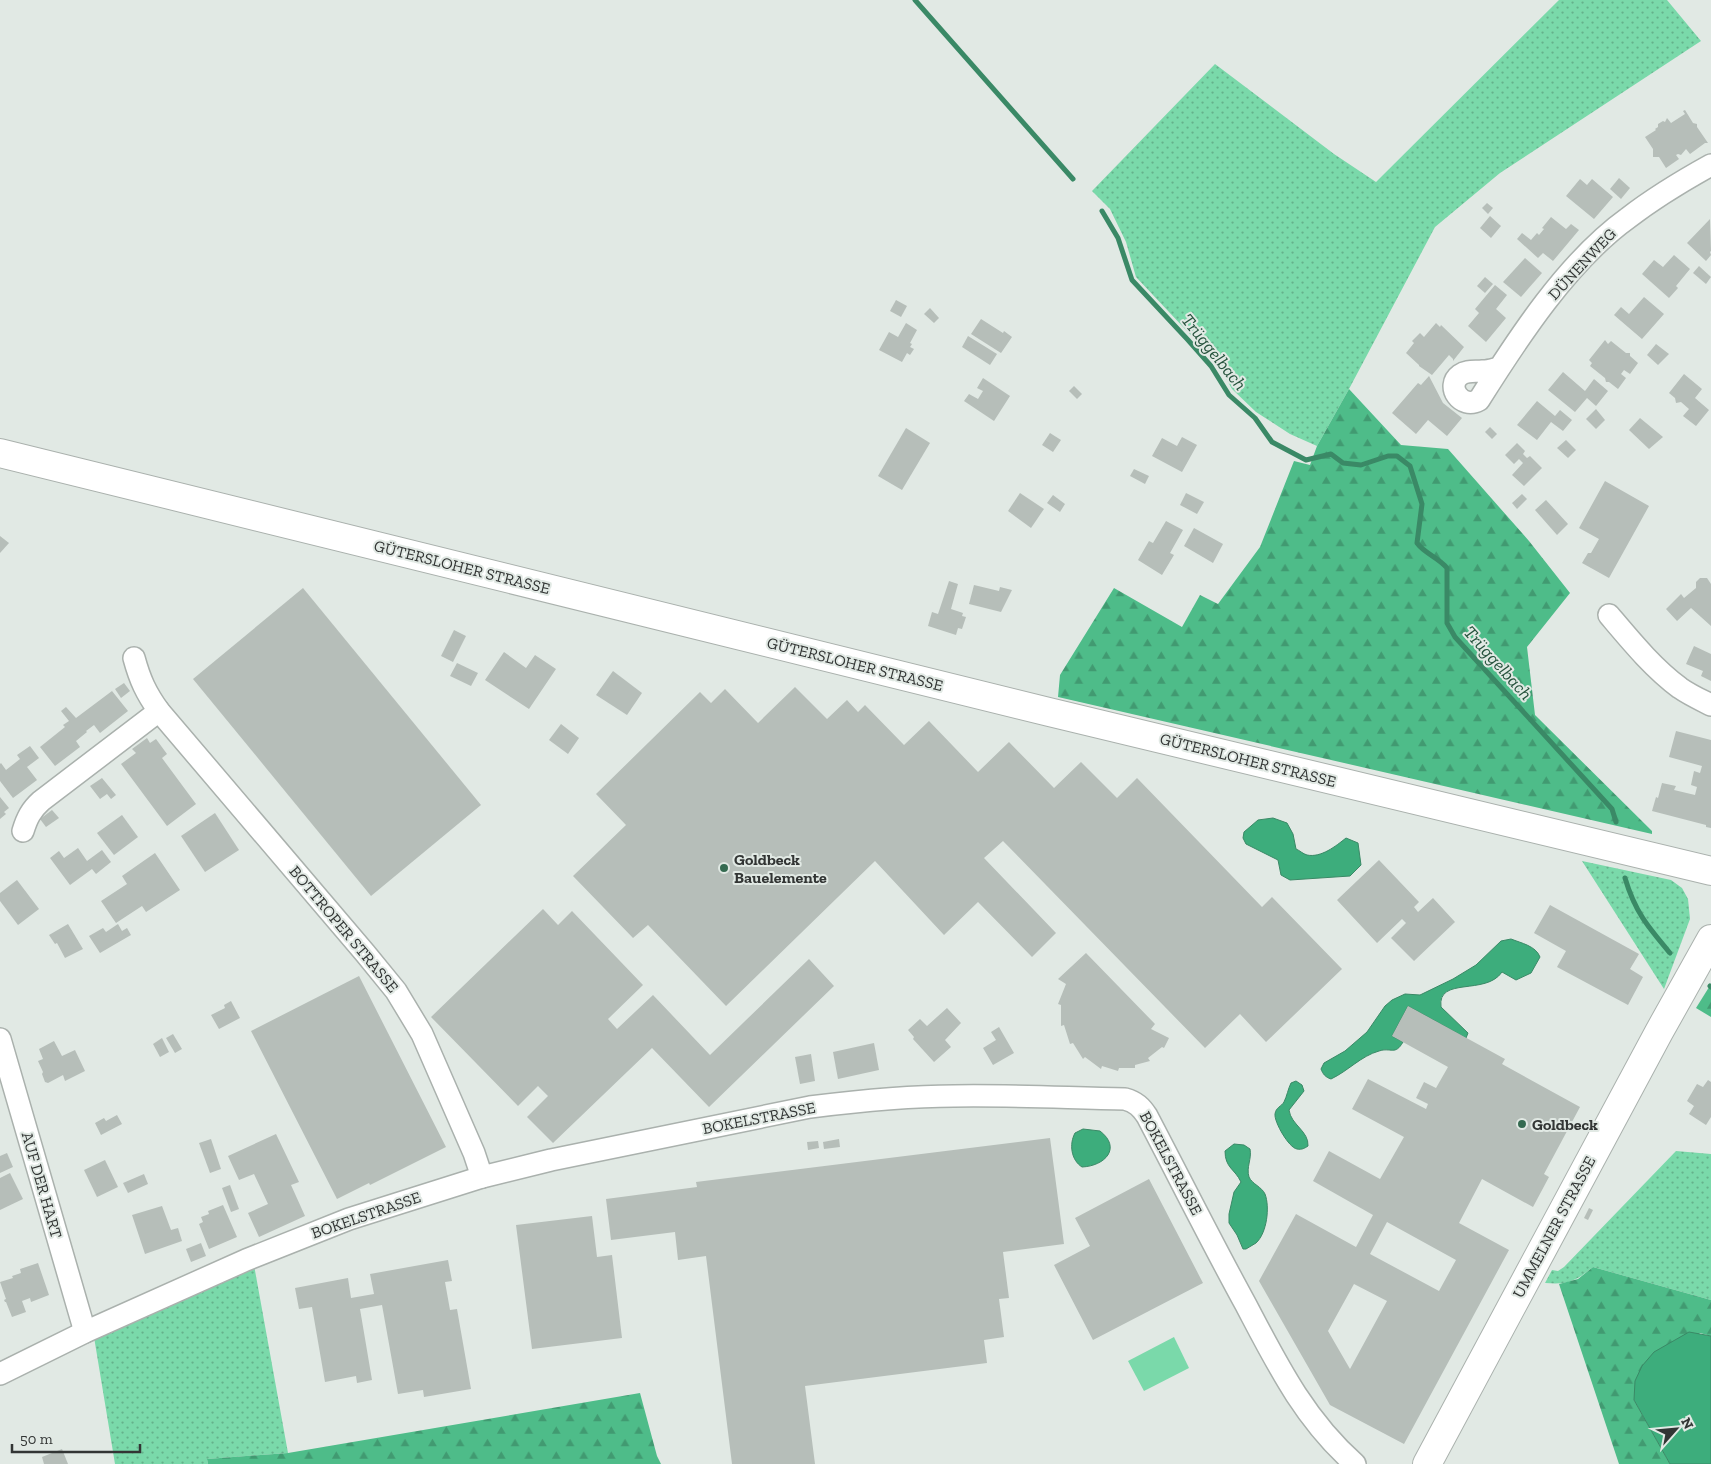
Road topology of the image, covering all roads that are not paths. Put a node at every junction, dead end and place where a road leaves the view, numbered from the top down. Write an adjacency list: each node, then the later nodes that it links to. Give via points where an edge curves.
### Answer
1 (1711, 165): 2 (street, DÜNENWEG, via 1627,218 1585,256 1520,336)
2 (1499, 368)
3 (0, 453): 9 (main road, GÜTERSLOHER STRASSE)
4 (1609, 615): 6 (street, via 1667,677)
5 (134, 658): 7 (street, BOTTROPER STRASSE, via 146,692)
6 (1711, 705)
7 (159, 711): 8 (street, via 41,800 31,810); 12 (street, BOTTROPER STRASSE, via 396,991 422,1034)
8 (23, 831)
9 (1711, 871)
10 (1711, 939): 16 (main road, UMMELNER STRASSE)
11 (0, 1039): 13 (street, AUF DER HART)
12 (482, 1177): 13 (street, BOKELSTRASSE, via 311,1233); 15 (street, BOKELSTRASSE, via 810,1107 849,1102 954,1096 1133,1101 1147,1116 1287,1383 1330,1439)
13 (85, 1332): 14 (street, BOKELSTRASSE)
14 (0, 1374)
15 (1355, 1464)
16 (1427, 1464)

